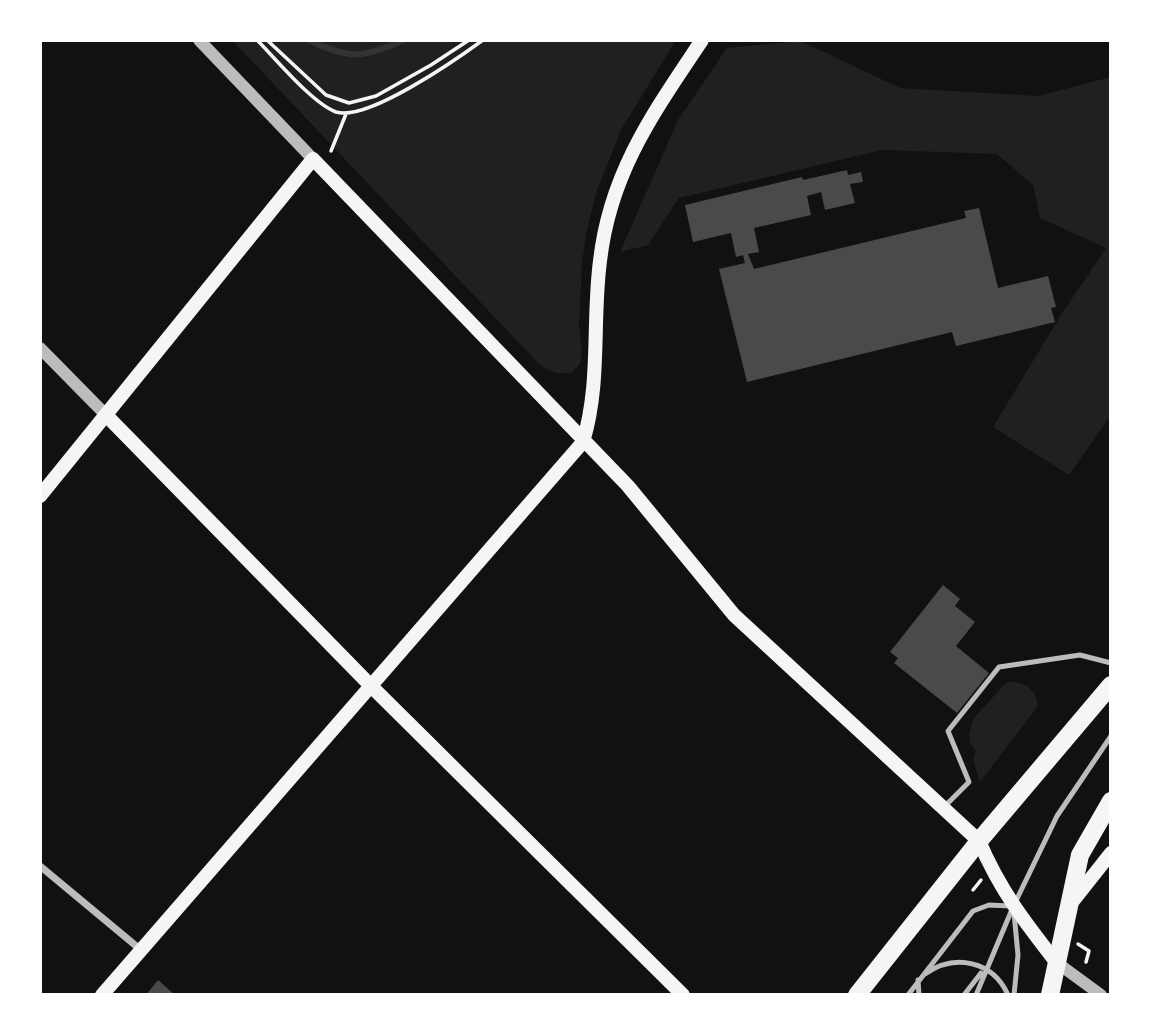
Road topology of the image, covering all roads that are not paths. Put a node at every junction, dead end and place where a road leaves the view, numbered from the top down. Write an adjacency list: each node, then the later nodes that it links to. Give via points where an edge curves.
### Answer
1 (199, 40): 3 (street)
2 (702, 40): 6 (main road, via 641,132 613,199 600,260 595,391)
3 (318, 164): 5 (main road); 6 (main road)
4 (40, 348): 5 (street)
5 (106, 415): 7 (main road); 10 (main road)
6 (583, 442): 10 (main road); 13 (main road, via 628,486 734,615)
7 (40, 496)
8 (1111, 663): 13 (lane, via 1080,655 999,667 948,731 969,782)
9 (1111, 685): 14 (main road)
10 (371, 686): 19 (main road); 24 (main road)
11 (1111, 736): 17 (lane, via 1058,816)
12 (1111, 800): 18 (main road, via 1080,855)
13 (942, 809): 14 (main road)
14 (979, 841): 17 (main road); 25 (main road)
15 (1111, 853): 18 (main road)
16 (40, 866): 19 (street)
17 (1013, 907): 20 (main road); 21 (lane); 22 (lane, via 993,905 973,911); 31 (lane, via 1018,939)
18 (1066, 910): 20 (main road)
19 (141, 950): 23 (main road)
20 (1056, 962): 32 (main road); 33 (street)
21 (986, 968): 22 (lane, via 949,963); 28 (lane); 29 (lane); 30 (lane)
22 (918, 981): 26 (lane); 27 (lane)
23 (102, 995)
24 (683, 995)
25 (857, 995)
26 (908, 995)
27 (919, 995)
28 (964, 995)
29 (976, 995)
30 (1008, 995)
31 (1014, 995)
32 (1050, 995)
33 (1101, 995)

